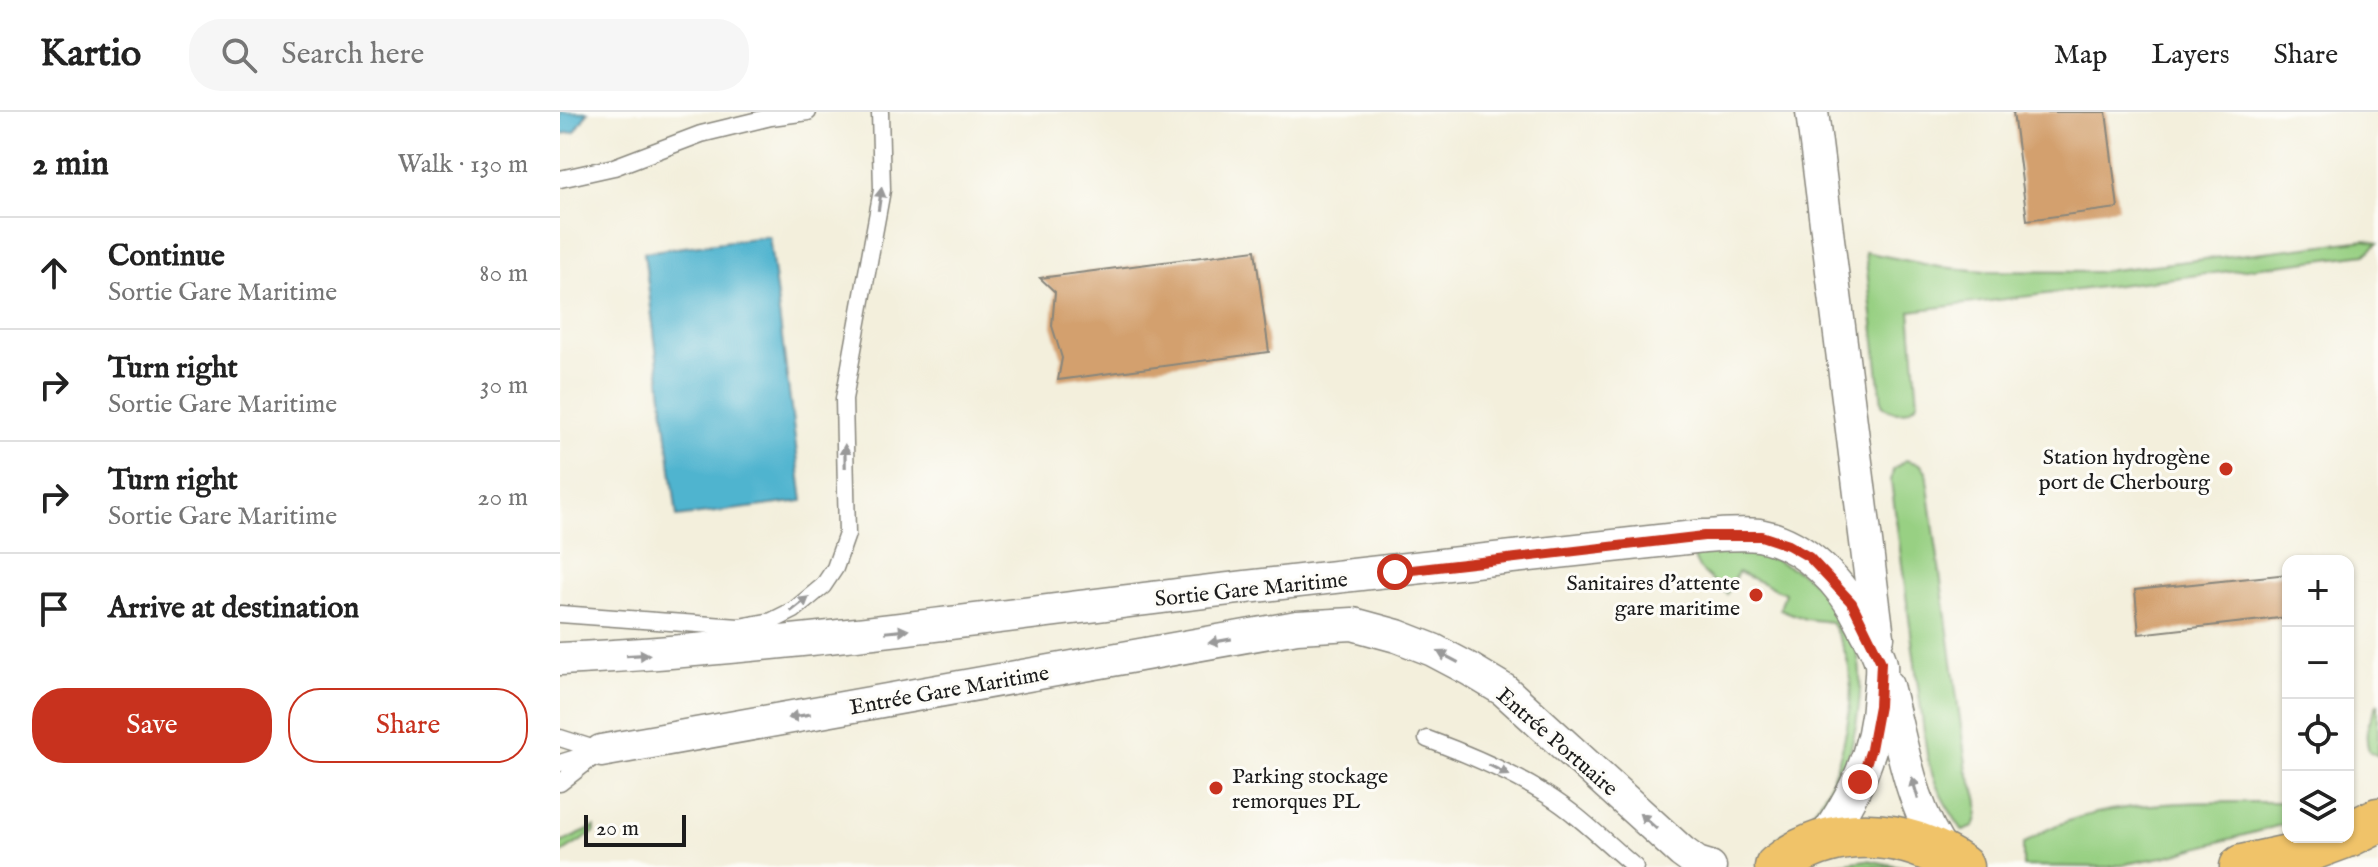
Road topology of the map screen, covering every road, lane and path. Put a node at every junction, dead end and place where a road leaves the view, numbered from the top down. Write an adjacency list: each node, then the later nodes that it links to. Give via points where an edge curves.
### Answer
1 (808, 112): 4 (lane, via 701,134 614,167)
2 (880, 112): 6 (lane, one-way to 2, via 772,621 794,610 823,586 844,549 844,399 882,190)
3 (1812, 112): 10 (street)
4 (560, 179)
5 (560, 614): 6 (lane)
6 (739, 627): 8 (lane)
7 (1297, 627): 13 (street, Entrée Gare Maritime, one-way to 13); 26 (street, Entrée Portuaire, one-way to 7, via 1682,852 1504,690 1469,669 1397,636 1353,624)
8 (859, 635): 9 (street, Sortie Gare Maritime, one-way to 8); 10 (street, Sortie Gare Maritime, one-way to 10, via 1733,534 1761,536 1809,557 1852,603)
9 (560, 659)
10 (1881, 662): 22 (street, Sortie Gare Maritime, via 1879,706 1860,782); 23 (street, one-way to 10, via 1932,838 1917,797)
11 (1427, 739): 25 (lane, one-way to 25, via 1547,795)
12 (560, 744): 13 (lane)
13 (601, 751): 14 (lane); 15 (lane); 16 (lane); 17 (lane); 18 (lane)
14 (560, 756)
15 (560, 763)
16 (560, 769)
17 (560, 777)
18 (560, 783)
19 (2378, 820): 20 (main road)
20 (2354, 832)
21 (2326, 843): 24 (main road)
22 (1787, 858): 23 (main road, via 1854,835 1918,843)
23 (1954, 862)
24 (2276, 862): 27 (main road)
25 (1635, 867)
26 (1710, 867)
27 (2242, 867)

